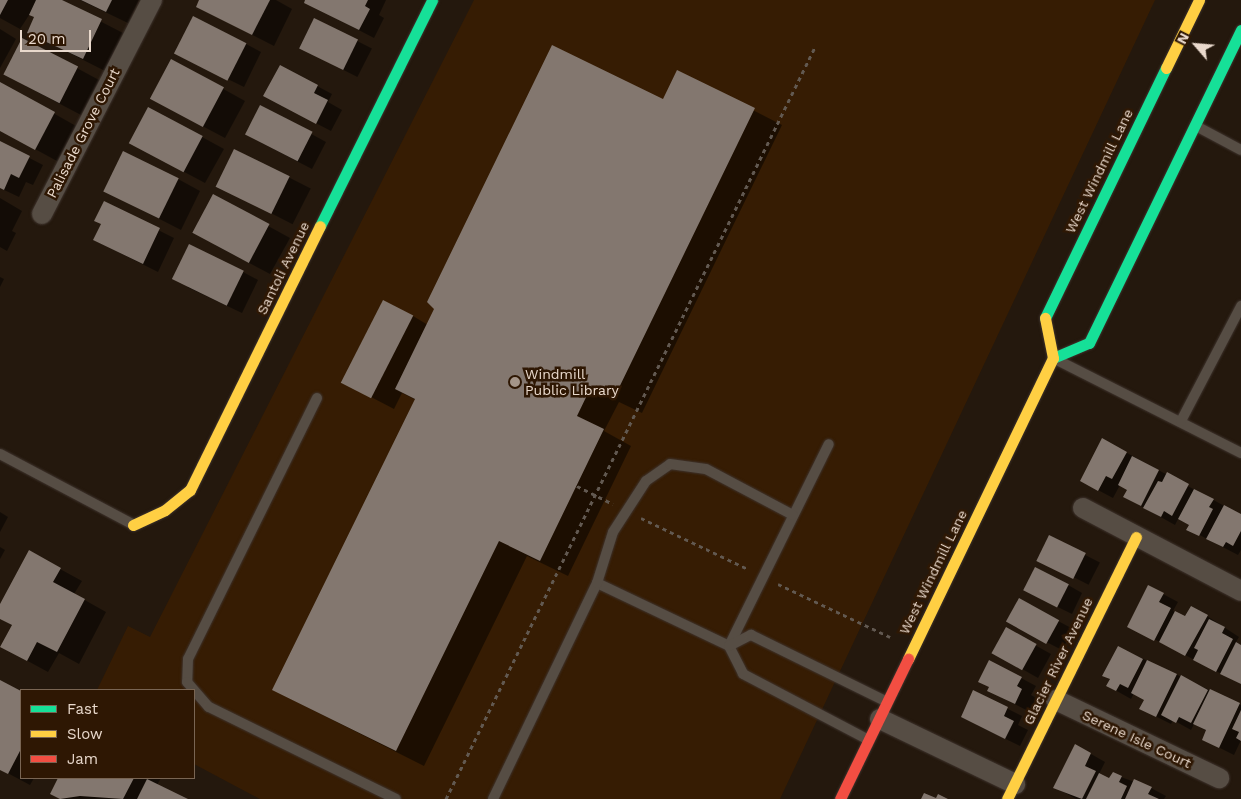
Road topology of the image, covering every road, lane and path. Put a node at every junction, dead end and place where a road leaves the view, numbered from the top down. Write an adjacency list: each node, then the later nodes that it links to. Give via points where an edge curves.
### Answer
1 (152, 0): 9 (street, Palisade Grove Court)
2 (432, 0): 22 (main road, Santoli Avenue, via 190,490 165,510)
3 (1199, 0): 11 (main road, West Windmill Lane, via 1043,321)
4 (1241, 30): 5 (main road)
5 (1238, 46): 7 (main road)
6 (815, 47): 18 (path)
7 (1195, 126): 8 (lane); 11 (main road, via 1089,343)
8 (1241, 150)
9 (42, 214)
10 (1241, 306): 13 (lane)
11 (1053, 358): 13 (lane); 28 (main road, West Windmill Lane)
12 (317, 398): 29 (lane, via 188,659 187,682)
13 (1181, 421): 15 (lane)
14 (829, 444): 21 (lane)
15 (1241, 453)
16 (0, 454): 22 (lane)
17 (577, 486): 18 (path)
18 (595, 495): 20 (path); 37 (path)
19 (1083, 508): 23 (street)
20 (625, 510): 21 (lane, via 646,480 670,464 706,469); 24 (path); 25 (lane, via 613,532)
21 (793, 515): 24 (lane)
22 (133, 525)
23 (1136, 537): 26 (street); 31 (main road, Glacier River Avenue)
24 (763, 576): 27 (lane); 28 (path)
25 (597, 583): 27 (lane); 38 (lane)
26 (1241, 591)
27 (729, 646): 32 (lane, via 751,635); 33 (lane, via 742,674)
28 (913, 648): 32 (main road, West Windmill Lane)
29 (193, 689)
30 (195, 691): 36 (lane, via 209,707)
31 (1056, 700): 34 (street, Serene Isle Court); 35 (main road, Glacier River Avenue)
32 (884, 711): 33 (main road, West Windmill Lane); 35 (street)
33 (870, 741): 39 (main road, West Windmill Lane)
34 (1218, 778)
35 (1011, 791)
36 (396, 799)
37 (446, 799)
38 (493, 799)
39 (840, 799)

